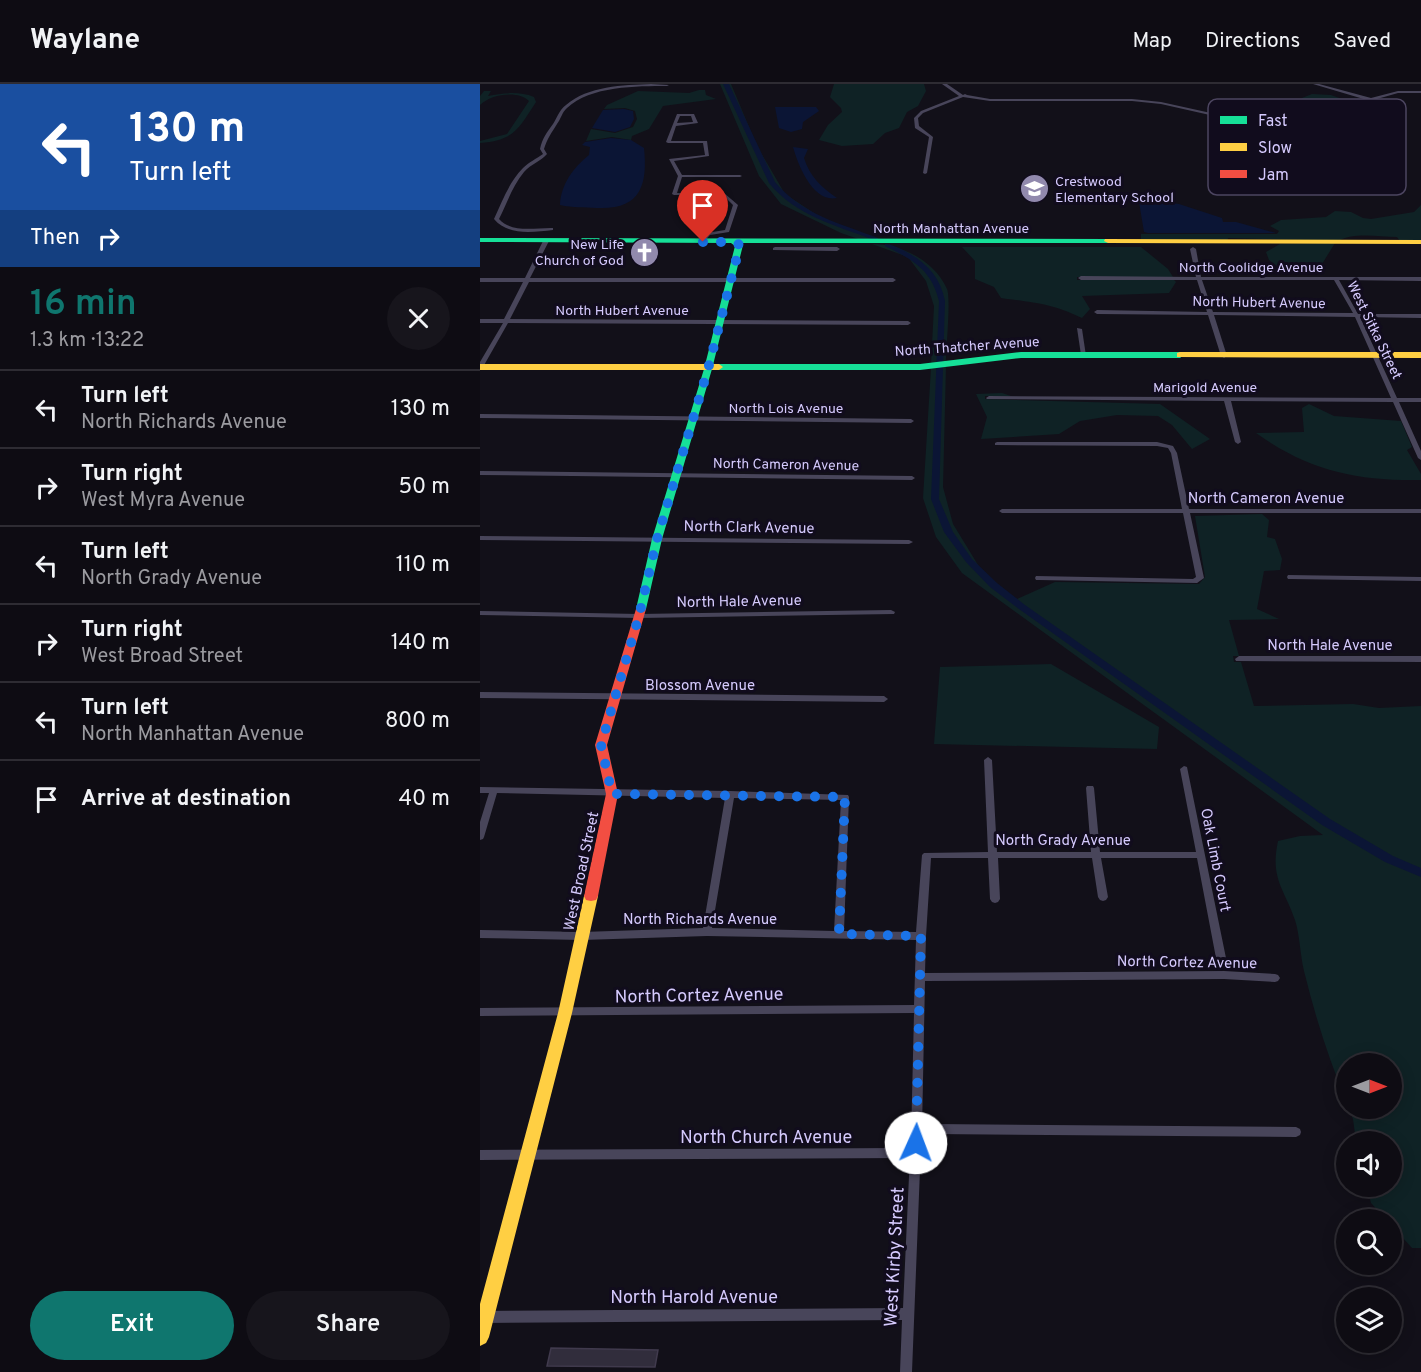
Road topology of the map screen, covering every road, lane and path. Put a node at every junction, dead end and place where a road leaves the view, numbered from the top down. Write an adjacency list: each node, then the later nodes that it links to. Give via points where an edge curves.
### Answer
1 (944, 84): 7 (street)
2 (954, 84): 7 (street)
3 (1315, 84): 8 (street)
4 (1330, 84): 9 (street)
5 (667, 85): 19 (street, via 613,89 567,105 544,140 545,154 519,177 496,219)
6 (1421, 94): 10 (street, via 1398,93); 11 (street)
7 (965, 95): 12 (street, via 990,100 1132,99); 14 (street, via 916,118 917,128 931,137)
8 (1369, 99)
9 (1376, 99)
10 (1382, 99)
11 (1392, 99)
12 (1208, 112)
13 (674, 125): 13 (street, via 678,115 693,114 696,123); 15 (street, via 668,142 705,142 707,156 671,160)
14 (925, 173)
15 (680, 176): 16 (street); 22 (street, via 674,194 724,194 736,205 727,231 708,234)
16 (740, 176)
17 (526, 229): 18 (street); 19 (street); 19 (street)
18 (551, 229)
19 (516, 237): 20 (street, North Manhattan Avenue); 21 (street, North Manhattan Avenue)
20 (480, 240)
21 (546, 241): 22 (street, North Manhattan Avenue); 34 (street)
22 (703, 242): 23 (street, North Manhattan Avenue)
23 (734, 242): 25 (street, North Manhattan Avenue); 35 (street, West Broad Street, via 740,245)
24 (1421, 242): 25 (street, North Manhattan Avenue)
25 (807, 246): 26 (street); 27 (street)
26 (775, 249)
27 (837, 249)
28 (1193, 249): 30 (street)
29 (1081, 278): 30 (street, North Coolidge Avenue)
30 (1199, 278): 31 (street, North Coolidge Avenue); 38 (street)
31 (1336, 279): 32 (street, North Coolidge Avenue); 39 (street, West Sitka Street)
32 (1421, 279)
33 (480, 280): 34 (street)
34 (526, 280): 35 (street); 42 (street)
35 (730, 280): 36 (street); 43 (street, West Broad Street)
36 (893, 280)
37 (1097, 312): 38 (street, North Hubert Avenue)
38 (1212, 314): 39 (street, North Hubert Avenue); 48 (street)
39 (1357, 316): 40 (street, North Hubert Avenue); 47 (street, West Sitka Street)
40 (1421, 316)
41 (480, 321): 42 (street, North Hubert Avenue)
42 (506, 322): 43 (street, North Hubert Avenue); 50 (street)
43 (719, 323): 44 (street, North Hubert Avenue); 51 (street, West Broad Street)
44 (908, 323)
45 (1079, 329): 46 (street)
46 (1084, 355): 48 (street, North Thatcher Avenue); 51 (street, North Thatcher Avenue, via 990,357 936,365)
47 (1373, 355): 48 (street, North Thatcher Avenue); 49 (street, North Thatcher Avenue); 54 (street, West Sitka Street)
48 (1224, 356)
49 (1421, 356)
50 (480, 367): 51 (street, North Thatcher Avenue)
51 (708, 369): 57 (street, West Broad Street)
52 (989, 398): 53 (street, Marigold Avenue)
53 (1227, 399): 54 (street, Marigold Avenue); 59 (street)
54 (1397, 400): 55 (street, Marigold Avenue); 61 (street, West Sitka Street)
55 (1421, 400)
56 (480, 416): 57 (street, North Lois Avenue)
57 (692, 420): 58 (street, North Lois Avenue); 63 (street, West Broad Street)
58 (911, 421)
59 (1238, 442)
60 (997, 444): 67 (street, via 1171,447)
61 (1421, 458)
62 (480, 472): 63 (street, North Cameron Avenue)
63 (675, 475): 64 (street, North Cameron Avenue); 69 (street, West Broad Street)
64 (912, 478)
65 (1002, 511): 67 (street, North Cameron Avenue)
66 (1421, 511): 67 (street, North Cameron Avenue)
67 (1187, 512): 72 (street, via 1200,578 1194,581)
68 (480, 538): 69 (street, North Clark Avenue)
69 (657, 539): 70 (street, North Clark Avenue); 76 (street, West Broad Street)
70 (909, 542)
71 (1291, 577): 73 (street)
72 (1039, 578)
73 (1421, 579)
74 (480, 612): 76 (street, North Hale Avenue)
75 (891, 612): 76 (street, North Hale Avenue)
76 (639, 616): 80 (street, West Broad Street)
77 (1239, 659): 78 (street, North Hale Avenue)
78 (1421, 659)
79 (480, 695): 80 (street, Blossom Avenue)
80 (614, 698): 81 (street, Blossom Avenue); 87 (street, West Broad Street, via 601,745)
81 (884, 699)
82 (988, 760): 91 (street)
83 (1184, 769): 93 (street, Oak Limb Court)
84 (1090, 788): 92 (street)
85 (480, 790): 86 (street)
86 (495, 790): 87 (street); 89 (street)
87 (612, 794): 88 (street); 99 (street, West Broad Street)
88 (730, 794): 96 (street); 98 (street, via 845,797)
89 (480, 837)
90 (927, 855): 91 (street, North Grady Avenue); 100 (street, West Kirby Street)
91 (994, 855): 92 (street, North Grady Avenue); 95 (street)
92 (1096, 855): 93 (street, North Grady Avenue); 94 (street)
93 (1199, 855): 101 (street, Oak Limb Court)
94 (1103, 897)
95 (995, 899)
96 (707, 932): 98 (street, North Richards Avenue); 99 (street, North Richards Avenue)
97 (480, 934): 99 (street, North Richards Avenue)
98 (839, 934): 100 (street, North Richards Avenue)
99 (582, 936): 106 (street, West Broad Street)
100 (921, 936): 102 (street, West Kirby Street)
101 (1221, 958)
102 (920, 977): 103 (street, North Cortez Avenue); 104 (street, West Kirby Street)
103 (1275, 978)
104 (919, 1009): 106 (street, North Cortez Avenue); 108 (street, West Kirby Street)
105 (480, 1012): 106 (street, North Cortez Avenue)
106 (565, 1013): 110 (street, West Broad Street)
107 (1296, 1132): 108 (street, North Church Avenue, via 931,1129)
108 (916, 1143): 110 (street, North Church Avenue, via 903,1153); 111 (street, West Kirby Street)
109 (480, 1155): 110 (street, North Church Avenue)
110 (527, 1155): 112 (street, West Broad Street)
111 (908, 1314): 112 (street, North Harold Avenue); 114 (street, West Kirby Street)
112 (482, 1317): 113 (street, West Broad Street)
113 (480, 1337)
114 (906, 1372)

